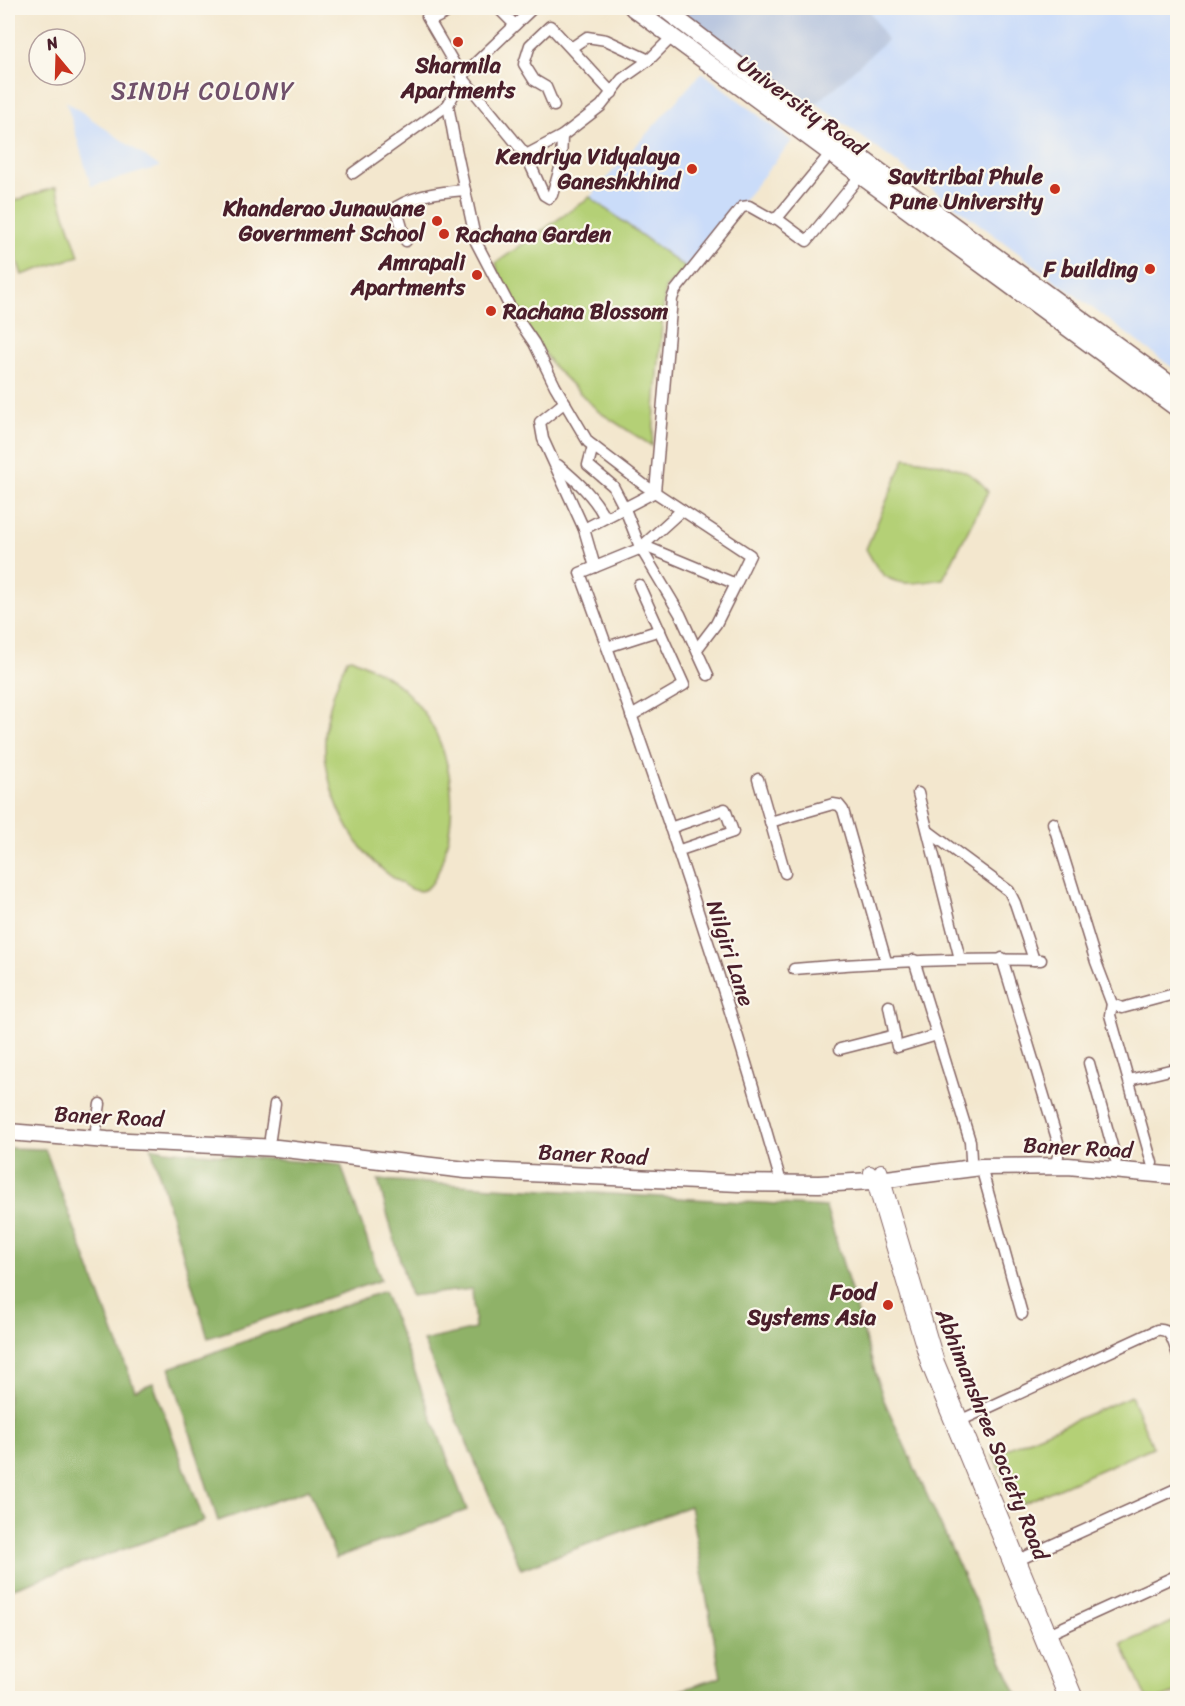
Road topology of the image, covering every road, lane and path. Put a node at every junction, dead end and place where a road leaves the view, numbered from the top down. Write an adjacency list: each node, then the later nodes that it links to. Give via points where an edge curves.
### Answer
1 (498, 8): 6 (street)
2 (533, 8): 6 (street)
3 (633, 8): 7 (main road, University Road)
4 (663, 8): 22 (main road, University Road)
5 (446, 13): 10 (street, via 429,19)
6 (515, 25): 10 (street)
7 (672, 37): 9 (street); 15 (main road, University Road)
8 (571, 48): 9 (street, via 587,37 606,40); 11 (street); 13 (street, via 550,26 530,45 525,64 534,80 546,87)
9 (650, 60): 11 (street, via 622,79)
10 (462, 77): 12 (street); 16 (street)
11 (612, 93): 14 (street)
12 (448, 105): 17 (street); 19 (street)
13 (554, 106)
14 (562, 136): 16 (street); 16 (street, via 561,165 551,197 544,195)
15 (830, 154): 18 (main road, University Road); 20 (street)
16 (526, 155)
17 (353, 173)
18 (860, 176): 20 (street, via 807,241); 24 (main road, University Road)
19 (465, 190): 21 (street, via 429,193 396,207); 23 (street, via 477,242)
20 (776, 218): 27 (street, via 743,206 673,295)
21 (406, 241)
22 (1178, 390)
23 (565, 402): 25 (street); 26 (street, via 540,422 543,440)
24 (1178, 409)
25 (593, 446): 27 (street); 28 (street, via 588,465 613,486)
26 (554, 461): 30 (street, via 582,485); 31 (street)
27 (655, 492): 28 (street); 29 (street)
28 (625, 509): 30 (street); 32 (street)
29 (682, 510): 32 (street); 34 (street, via 750,555)
30 (605, 518): 31 (street)
31 (584, 529): 33 (street)
32 (641, 546): 33 (street); 34 (street); 38 (street)
33 (595, 567): 37 (street, Nilgiri Lane, via 580,573)
34 (736, 584): 38 (street, via 716,624)
35 (639, 585): 36 (street)
36 (660, 630): 37 (street); 40 (street, via 684,685)
37 (607, 648): 40 (street, Nilgiri Lane)
38 (697, 649): 39 (street)
39 (708, 675)
40 (631, 716): 45 (street, Nilgiri Lane)
41 (758, 779): 43 (street)
42 (918, 792): 46 (street)
43 (770, 822): 48 (street); 52 (street, via 839,805)
44 (1053, 823): 55 (street)
45 (670, 828): 47 (street, Nilgiri Lane); 47 (street, via 725,809 733,832)
46 (928, 831): 49 (street, via 1009,891 1038,960); 50 (street)
47 (677, 851): 75 (street, Nilgiri Lane)
48 (784, 873)
49 (1002, 958): 50 (street); 70 (street, via 1058,1142)
50 (960, 959): 51 (street)
51 (914, 960): 52 (street); 58 (street)
52 (886, 961): 53 (street)
53 (794, 969)
54 (1178, 993): 55 (street, via 1122,1008)
55 (1112, 1004): 62 (street, via 1110,1015)
56 (889, 1006): 57 (street)
57 (895, 1035): 58 (street, via 897,1047); 59 (street)
58 (937, 1035): 71 (street)
59 (840, 1049)
60 (1089, 1063): 69 (street)
61 (1178, 1068): 62 (street)
62 (1129, 1080): 72 (street)
63 (100, 1104): 66 (street)
64 (275, 1104): 68 (street)
65 (8, 1122): 66 (main road, Baner Road)
66 (96, 1129): 68 (main road, Baner Road)
67 (8, 1132): 73 (main road, Baner Road, via 277,1148 466,1170)
68 (270, 1138): 73 (main road, Baner Road)
69 (1116, 1160): 70 (main road, Baner Road); 72 (main road, Baner Road)
70 (1057, 1161): 71 (main road, Baner Road); 77 (main road, Baner Road)
71 (976, 1163): 76 (main road, Baner Road); 78 (street)
72 (1152, 1163): 74 (main road, Baner Road)
73 (487, 1165): 75 (main road, Baner Road); 76 (main road, Baner Road, via 739,1183 819,1184)
74 (1178, 1165)
75 (779, 1175): 76 (main road, Baner Road)
76 (876, 1176): 80 (street, Abhimanshree Society Road)
77 (1178, 1176)
78 (1022, 1314)
79 (1178, 1355): 80 (street, via 1170,1333 1157,1330)
80 (957, 1422): 82 (street, Abhimanshree Society Road)
81 (1178, 1488): 82 (street)
82 (1015, 1562): 84 (street, Abhimanshree Society Road)
83 (1178, 1575): 84 (street)
84 (1045, 1635): 85 (street, Abhimanshree Society Road); 86 (street, Abhimanshree Society Road)
85 (1065, 1698)
86 (1077, 1698)

